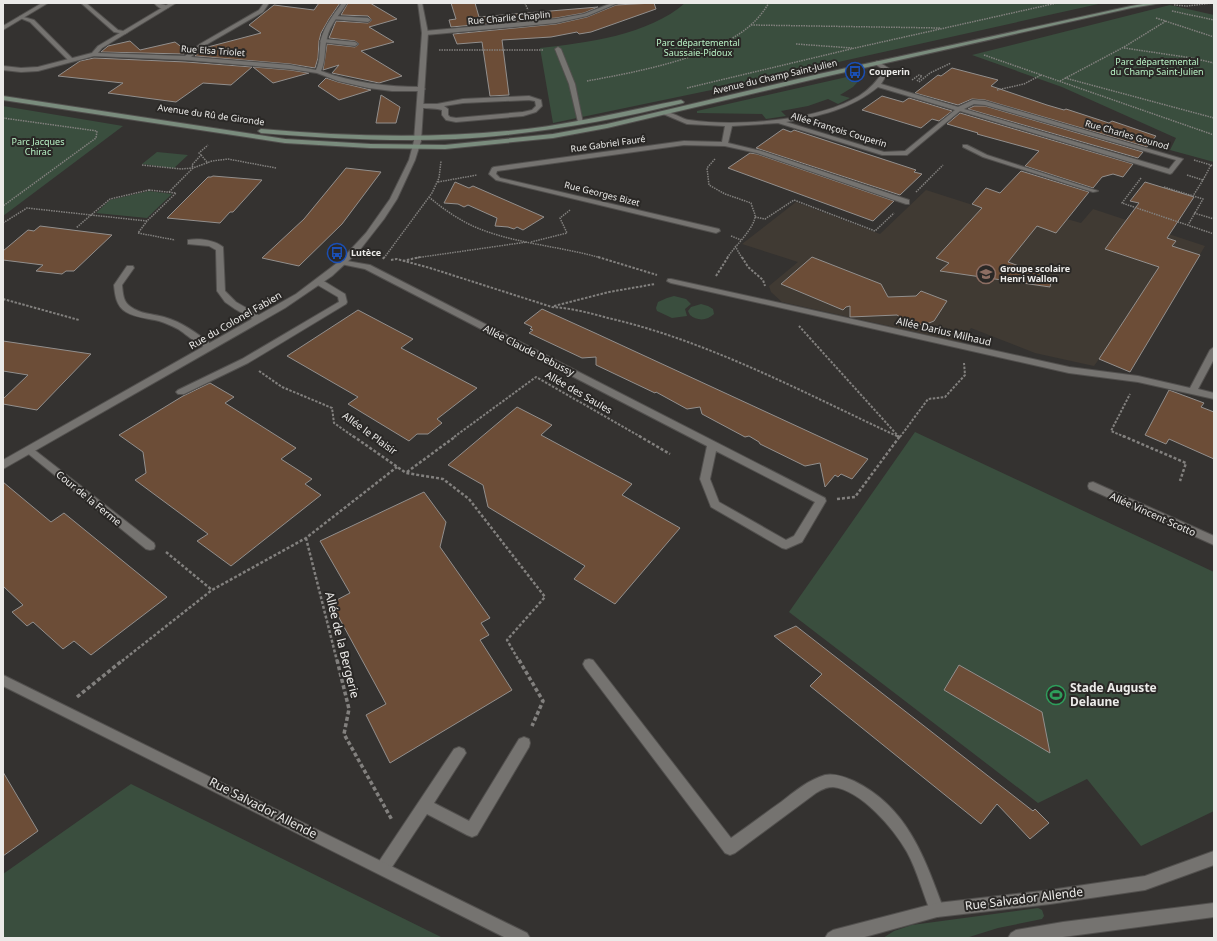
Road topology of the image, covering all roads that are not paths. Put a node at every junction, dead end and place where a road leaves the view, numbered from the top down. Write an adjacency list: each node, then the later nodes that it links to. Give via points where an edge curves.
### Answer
1 (46, 3): 12 (street)
2 (83, 3): 16 (street, via 116,31)
3 (156, 3): 11 (street, via 161,7)
4 (174, 3): 11 (street)
5 (267, 3): 22 (street, via 261,10 202,45)
6 (345, 3): 13 (street)
7 (420, 3): 17 (street, Rue du Colonel Fabien)
8 (616, 3): 17 (street, Rue Charlie Chaplin, via 585,15 556,21)
9 (1124, 3): 25 (main road, Avenue du Champ Saint-Julien)
10 (1160, 3): 24 (main road, Avenue du Champ Saint-Julien, via 1130,7)
11 (167, 7): 16 (street)
12 (22, 18): 15 (street); 23 (street, via 32,21)
13 (335, 18): 14 (street); 18 (street, via 328,27)
14 (368, 20)
15 (3, 28)
16 (126, 32): 21 (street, via 100,46)
17 (426, 33): 29 (street, Rue du Colonel Fabien)
18 (323, 41): 19 (street); 27 (street, via 322,64)
19 (355, 44)
20 (558, 49): 37 (street, via 572,84)
21 (94, 54): 22 (street, Rue Elsa Triolet); 23 (street, Rue Elsa Triolet)
22 (186, 58): 27 (street, Rue Elsa Triolet, via 260,63)
23 (71, 60): 26 (street, Rue Elsa Triolet, via 38,69)
24 (877, 64): 25 (main road); 28 (street, Allée François Couperin, via 887,69); 36 (main road, Avenue du Champ Saint-Julien)
25 (845, 65): 32 (main road, Avenue du Champ Saint-Julien)
26 (3, 68)
27 (318, 72): 29 (street, Rue Elsa Triolet, via 369,86)
28 (877, 85): 35 (street); 38 (street, Allée François Couperin, via 857,100 823,112)
29 (422, 89): 33 (street, Rue du Colonel Fabien)
30 (3, 93): 40 (main road, Avenue du Rû de Gironde, via 272,132 382,137)
31 (3, 98): 43 (main road, Avenue du Rû de Gironde, via 285,141)
32 (669, 105): 36 (main road); 37 (main road, Avenue du Champ Saint-Julien)
33 (421, 106): 34 (street); 40 (street, Rue du Colonel Fabien)
34 (437, 106): 34 (street, via 463,101 529,98 538,100 539,106 523,114 456,120 448,119 444,115 445,110)
35 (959, 109): 35 (street, Rue Charles Gounod, via 1170,172 1180,159 979,102); 38 (street, Allée François Couperin, via 907,154 884,154)
36 (664, 113): 39 (street, Allée François Couperin, via 686,122); 43 (main road, Avenue du Champ Saint-Julien, via 553,136 445,147)
37 (581, 122): 40 (main road, Avenue du Champ Saint-Julien, via 527,131 455,137)
38 (781, 122): 39 (street, Allée François Couperin)
39 (729, 124): 41 (street)
40 (419, 136): 43 (street, Rue du Colonel Fabien)
41 (725, 144): 44 (street, Rue Gabriel Fauré, via 684,143); 46 (street, Rue Gabriel Fauré, via 759,152)
42 (964, 146): 45 (street, via 985,156)
43 (416, 147): 49 (street, Rue du Colonel Fabien, via 412,162 390,206)
44 (493, 171): 47 (street, Rue Georges Bizet, via 498,179)
45 (1095, 191)
46 (906, 202)
47 (716, 231)
48 (191, 242): 53 (street, via 208,243 219,247 221,291 236,305)
49 (344, 262): 51 (street, Rue du Colonel Fabien); 59 (street, Allée Claude Debussy, via 367,267)
50 (130, 268): 54 (street, via 118,285 119,298 126,308 133,313 169,321 191,333)
51 (319, 282): 53 (street, Rue du Colonel Fabien, via 305,293); 57 (street, via 342,296 343,302 245,360)
52 (671, 282): 56 (street, Allée Darius Milhaud, via 1068,370 1138,379)
53 (259, 319): 54 (street, Rue du Colonel Fabien)
54 (209, 348): 60 (street, Rue du Colonel Fabien)
55 (1214, 350): 56 (street)
56 (1193, 391): 58 (street, Allée Darius Milhaud)
57 (182, 392)
58 (1214, 396)
59 (712, 445): 59 (street, Allée Claude Debussy, via 705,478 715,504 786,545 798,539 821,501)
60 (29, 450): 61 (street, Rue du Colonel Fabien); 64 (street, Cour de la Ferme)
61 (3, 465)
62 (1093, 486): 63 (street, Allée Vincent Scotto)
63 (1214, 541)
64 (150, 546)
65 (589, 664): 72 (street, via 730,848 811,788 824,781 841,782 856,789 880,807 901,832 912,848)
66 (3, 680): 71 (street, Rue Salvador Allende)
67 (524, 743): 69 (street, via 472,830)
68 (459, 753): 69 (street)
69 (424, 805): 71 (street)
70 (1214, 858): 72 (street, Rue Salvador Allende, via 1145,883)
71 (383, 868): 74 (street, Rue Salvador Allende)
72 (937, 910): 75 (street, Rue Salvador Allende)
73 (1214, 910): 76 (street)
74 (522, 938)
75 (833, 938)
76 (1016, 938)

